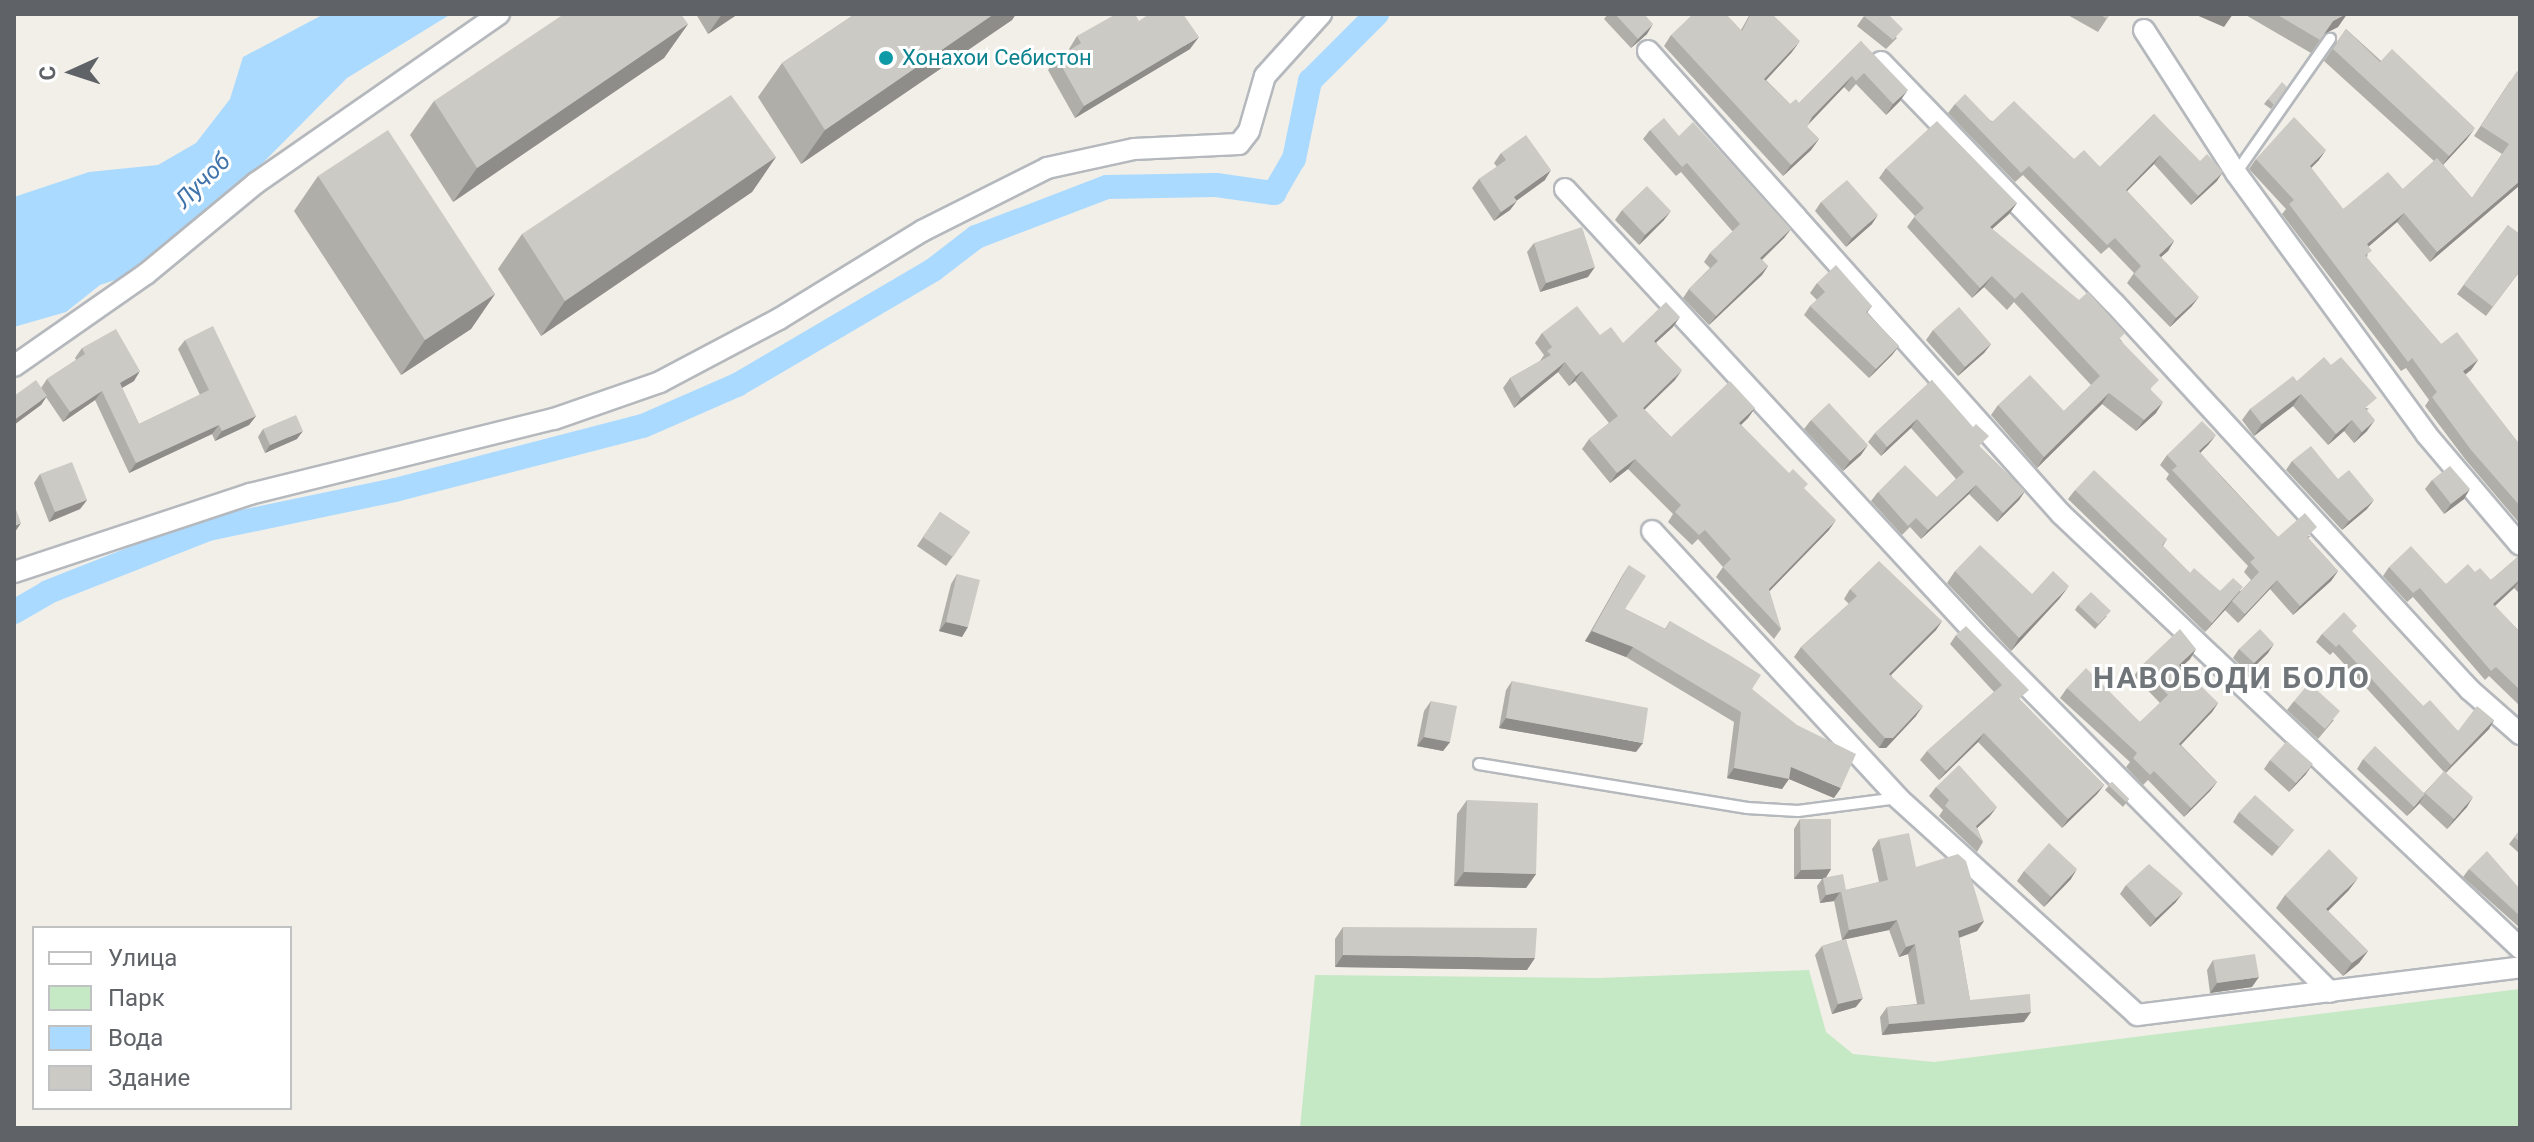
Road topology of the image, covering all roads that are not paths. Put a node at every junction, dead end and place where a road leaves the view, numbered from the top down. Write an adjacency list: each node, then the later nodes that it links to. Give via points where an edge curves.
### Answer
1 (499, 14): 9 (street, via 256,183 146,274)
2 (1321, 14): 12 (street, via 1265,76 1249,131 1239,144 1134,149 1047,168 922,231 779,319 660,382 554,419 250,494)
3 (2144, 30): 7 (street)
4 (2330, 39): 7 (lane)
5 (1865, 46): 13 (street, via 2114,303 2470,690)
6 (1648, 51): 16 (street, via 2061,514)
7 (2236, 173): 11 (street, via 2426,434)
8 (1565, 189): 18 (street, via 1977,635)
9 (14, 366)
10 (1652, 531): 15 (street)
11 (2520, 545)
12 (14, 572)
13 (2520, 734)
14 (1479, 764): 15 (lane, via 1747,808 1810,810)
15 (1898, 798): 18 (street, via 2137,1015)
16 (2520, 948)
17 (2520, 967): 18 (street)
18 (2330, 992)

